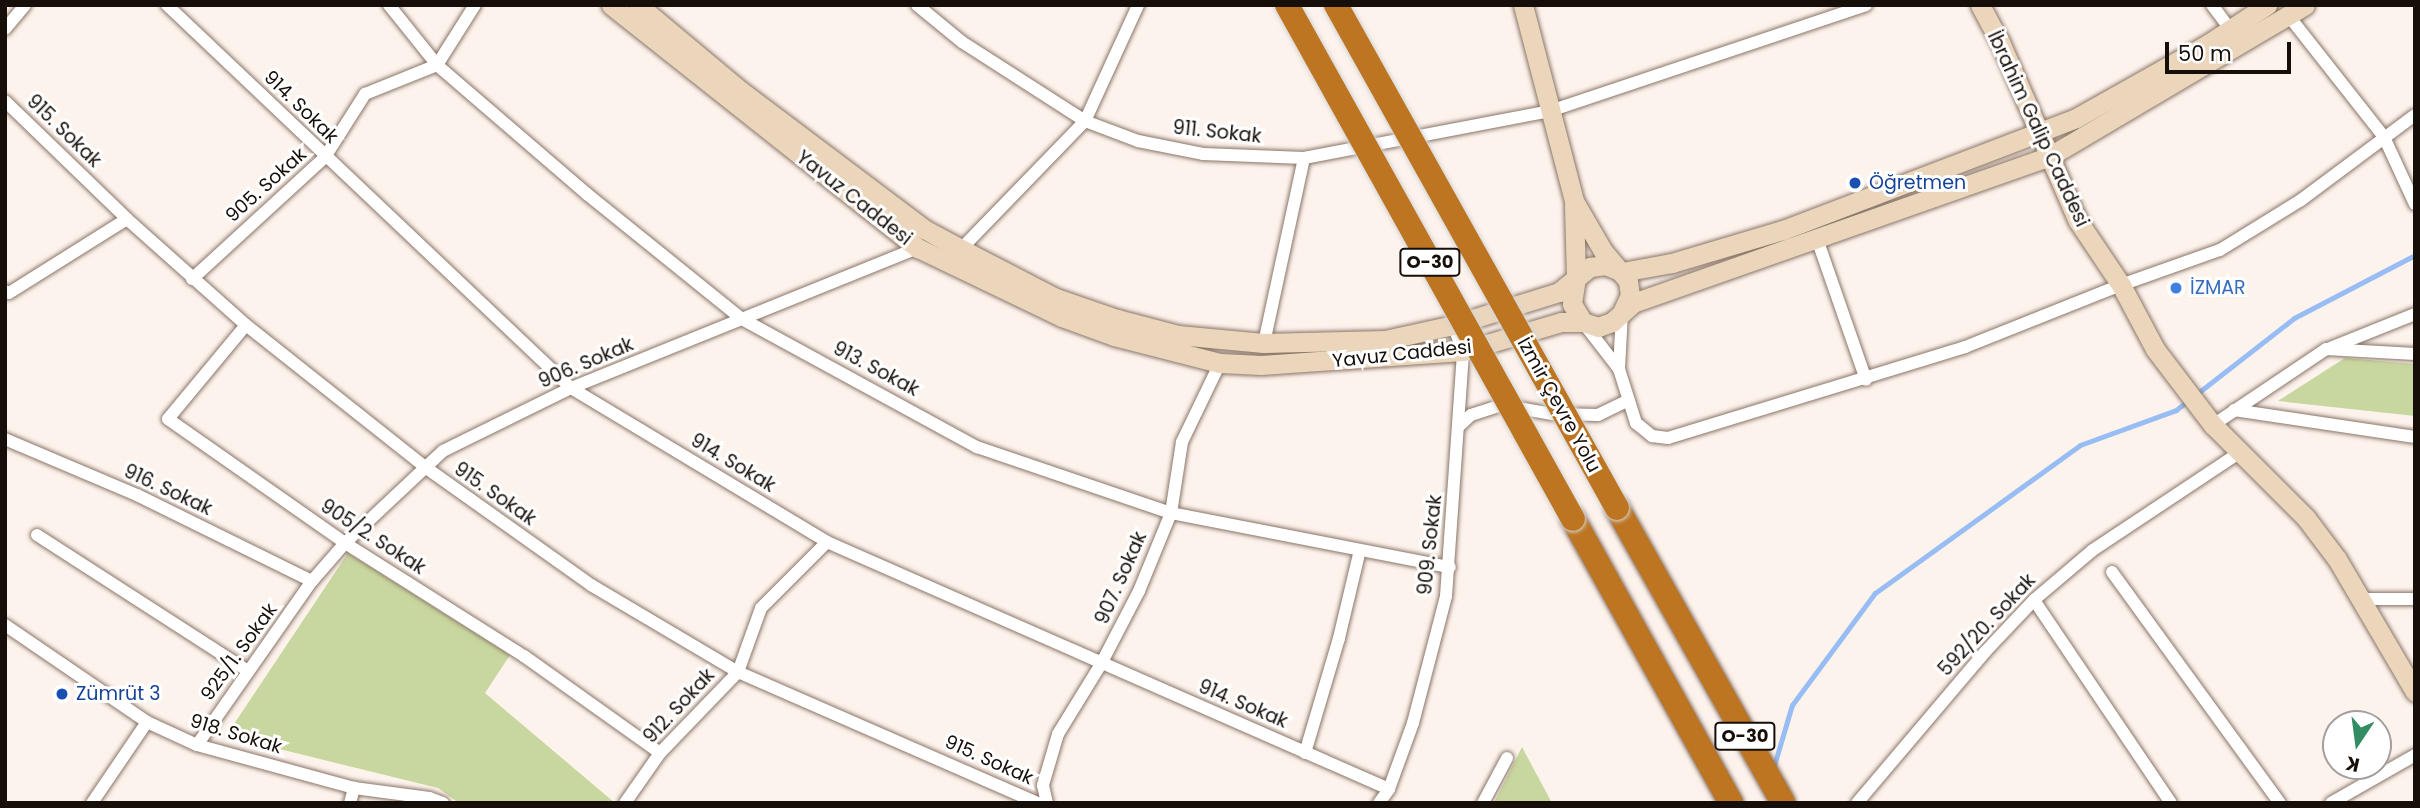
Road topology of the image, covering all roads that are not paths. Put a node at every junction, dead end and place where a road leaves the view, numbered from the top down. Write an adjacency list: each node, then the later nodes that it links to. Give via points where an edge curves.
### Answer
1 (25, 5): 17 (street)
2 (167, 5): 27 (street, 914. Sokak)
3 (389, 5): 19 (street, 913. Sokak)
4 (475, 5): 19 (street)
5 (611, 5): 33 (main road, Yavuz Caddesi)
6 (638, 5): 34 (main road, Yavuz Caddesi, via 762,107 924,229)
7 (916, 5): 23 (street, 911. Sokak, via 962,42)
8 (1138, 5): 23 (street)
9 (1287, 5): 94 (highway, O-30, bridge)
10 (1336, 5): 95 (highway, İzmir Çevre Yolu / O-30, bridge)
11 (1523, 5): 21 (main road)
12 (1866, 5): 21 (street, 911. Sokak)
13 (1980, 5): 24 (main road, İbrahim Galip Caddesi)
14 (2212, 5): 18 (street)
15 (2267, 5): 18 (main road, Yavuz Caddesi)
16 (2296, 10): 25 (street); 26 (main road, Yavuz Caddesi)
17 (5, 29)
18 (2230, 29): 24 (main road, Yavuz Caddesi, via 2076,118)
19 (437, 65): 27 (street, 905. Sokak, via 365,94); 42 (street, 913. Sokak)
20 (5, 101): 31 (street, 915. Sokak)
21 (1550, 111): 28 (street, 911. Sokak); 29 (main road)
22 (2415, 115): 25 (street)
23 (1085, 121): 28 (street, 911. Sokak, via 1138,141 1203,154); 34 (street)
24 (2040, 132): 26 (main road, İbrahim Galip Caddesi); 35 (main road, Yavuz Caddesi, via 1783,230 1672,263)
25 (2384, 137): 30 (street); 38 (street, via 2301,200 2220,250)
26 (2050, 156): 32 (main road, Yavuz Caddesi); 38 (main road, İbrahim Galip Caddesi, via 2078,221)
27 (325, 157): 37 (street, 905. Sokak); 53 (street, 914. Sokak)
28 (1304, 158): 46 (street)
29 (1573, 201): 35 (main road, via 1603,251); 36 (main road)
30 (2415, 204)
31 (127, 219): 37 (street, 915. Sokak); 39 (street, via 9,293)
32 (1817, 239): 40 (main road, Yavuz Caddesi, via 1633,303); 52 (street)
33 (918, 248): 42 (street, 906. Sokak); 50 (main road, Yavuz Caddesi, via 1062,317 1114,336)
34 (961, 249): 46 (main road, Yavuz Caddesi, via 1056,298 1117,319 1178,335)
35 (1622, 272): 36 (main road, Yavuz Caddesi, via 1606,265 1590,267); 40 (main road, via 1630,295)
36 (1576, 278): 43 (main road, via 1572,303); 45 (main road, Yavuz Caddesi, via 1559,292)
37 (192, 279): 44 (street, 915. Sokak)
38 (2120, 285): 52 (street, via 1965,347); 56 (main road, İbrahim Galip Caddesi, via 2164,362)
39 (5, 290)
40 (1622, 312): 43 (main road, Yavuz Caddesi, via 1598,327); 51 (street)
41 (2415, 314): 47 (street)
42 (742, 319): 53 (street, 906. Sokak); 62 (street, 913. Sokak, via 978,447)
43 (1583, 321): 48 (main road, Yavuz Caddesi); 51 (street)
44 (246, 325): 61 (street, 915. Sokak); 65 (street, 905/2. Sokak, via 168,419)
45 (1453, 325): 46 (main road, Yavuz Caddesi, via 1385,340); 48 (street, 909. Sokak)
46 (1264, 343)
47 (2326, 349): 49 (street); 55 (street)
48 (1463, 351): 50 (main road, Yavuz Caddesi, via 1261,365); 57 (street, 909. Sokak)
49 (2415, 354)
50 (1220, 363): 62 (street, 907. Sokak, via 1182,442)
51 (1619, 369): 54 (street)
52 (1867, 380): 54 (street, via 1668,438 1652,436 1636,423)
53 (570, 388): 61 (street, 906. Sokak, via 443,451); 64 (street, 914. Sokak)
54 (1629, 400): 57 (street, via 1598,415 1552,414 1501,405 1471,415)
55 (2234, 410): 56 (street); 58 (street)
56 (2213, 425): 60 (main road, İbrahim Galip Caddesi)
57 (1459, 426): 67 (street, 909. Sokak)
58 (2415, 436)
59 (5, 439): 69 (street, 916. Sokak, via 136,495)
60 (2239, 453): 70 (main road, İbrahim Galip Caddesi, via 2306,518); 72 (street, 592/20. Sokak, via 2093,550)
61 (425, 467): 65 (street, 906. Sokak); 76 (street, 915. Sokak, via 590,585)
62 (1171, 513): 66 (street, 913. Sokak); 74 (street, 907. Sokak, via 1139,591)
63 (37, 535): 75 (street)
64 (827, 542): 74 (street, 914. Sokak); 76 (street, 912. Sokak, via 761,608)
65 (345, 543): 69 (street, 906. Sokak); 81 (street, 905/2. Sokak, via 524,656)
66 (1360, 550): 67 (street, 913. Sokak); 80 (street)
67 (1450, 567): 85 (street, 909. Sokak, via 1413,723)
68 (2112, 572): 98 (street)
69 (312, 581): 75 (street, 925/1. Sokak)
70 (2361, 599): 71 (street); 77 (main road, İbrahim Galip Caddesi)
71 (2415, 599)
72 (2034, 600): 96 (street, 592/20. Sokak); 97 (street)
73 (5, 625): 78 (street, 918. Sokak)
74 (1101, 664): 80 (street, 914. Sokak); 91 (street, 907. Sokak, via 1058,734 1043,785)
75 (248, 671): 79 (street, 925/1. Sokak)
76 (738, 672): 81 (street, 912. Sokak); 90 (street, 915. Sokak)
77 (2415, 692)
78 (148, 722): 79 (street, 918. Sokak); 87 (street)
79 (197, 745): 84 (street, 918. Sokak)
80 (1305, 752): 85 (street, 914. Sokak)
81 (660, 753): 86 (street, 912. Sokak)
82 (2415, 755): 99 (street)
83 (1507, 758): 93 (street)
84 (354, 788): 88 (street); 89 (street, 918. Sokak)
85 (1388, 789): 92 (street, 909. Sokak)
86 (627, 799)
87 (92, 803)
88 (349, 803)
89 (443, 803)
90 (1038, 803)
91 (1046, 803)
92 (1379, 803)
93 (1483, 803)
94 (1731, 803)
95 (1783, 803)
96 (1857, 803)
97 (2171, 803)
98 (2280, 803)
99 (2331, 803)

